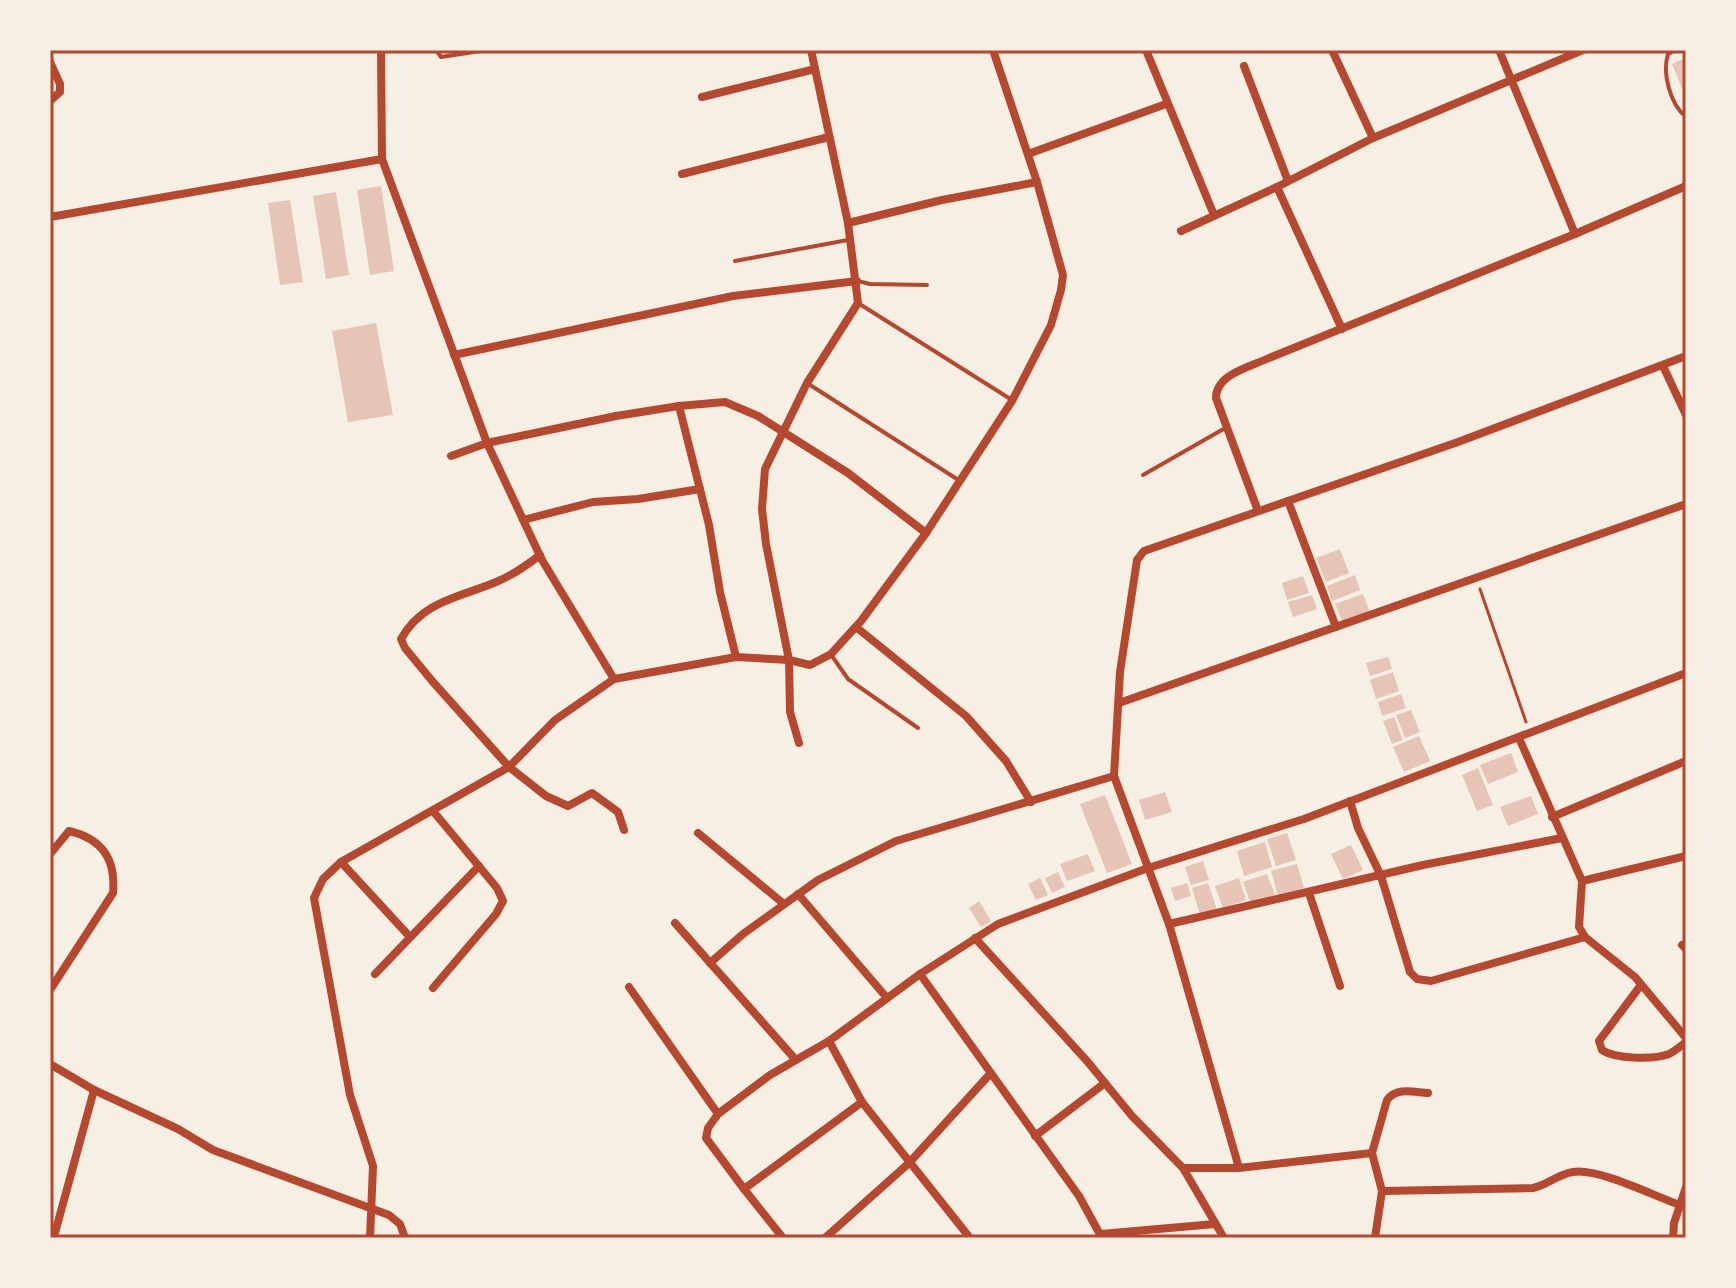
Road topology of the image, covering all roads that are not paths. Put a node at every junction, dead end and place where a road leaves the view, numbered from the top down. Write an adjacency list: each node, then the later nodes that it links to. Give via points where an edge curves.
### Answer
1 (381, 50): 22 (street)
2 (436, 50): 3 (lane, via 441,57)
3 (487, 50)
4 (811, 50): 13 (street)
5 (993, 50): 21 (street)
6 (1146, 50): 17 (street)
7 (1332, 50): 20 (street)
8 (1499, 50): 14 (street)
9 (1583, 50): 14 (street)
10 (1675, 50): 18 (lane, via 1664,66 1679,111)
11 (50, 62): 16 (street, via 60,92)
12 (1244, 66): 24 (street)
13 (815, 69): 15 (street); 19 (street)
14 (1511, 80): 20 (street); 32 (street)
15 (702, 97)
16 (50, 101)
17 (1166, 104): 21 (street); 28 (street)
18 (1686, 117)
19 (829, 137): 23 (street); 30 (street)
20 (1373, 138): 24 (street)
21 (1028, 154): 25 (street)
22 (382, 159): 29 (street); 39 (street)
23 (682, 174)
24 (1288, 181): 27 (street)
25 (1037, 182): 30 (street); 43 (street, via 1063,275 1051,325)
26 (1686, 186): 32 (street)
27 (1277, 187): 28 (street); 38 (street)
28 (1214, 215): 31 (street)
29 (50, 217)
30 (848, 223): 33 (street)
31 (1181, 231)
32 (1575, 234): 38 (street)
33 (851, 240): 34 (lane); 35 (street)
34 (735, 261)
35 (857, 281): 36 (lane); 37 (street); 39 (street, via 733,296)
36 (927, 285)
37 (858, 303): 42 (street); 43 (lane)
38 (1342, 329): 46 (street, via 1223,380 1216,398)
39 (454, 355): 48 (street)
40 (1686, 356): 41 (street)
41 (1663, 366): 45 (street); 53 (street)
42 (807, 383): 47 (street); 51 (lane)
43 (1012, 401): 51 (street)
44 (679, 406): 47 (street, via 725,402); 48 (street); 52 (street)
45 (1686, 415)
46 (1227, 427): 50 (lane); 55 (street)
47 (782, 432): 57 (street, via 848,473); 63 (street, via 765,469 762,509)
48 (487, 443): 49 (street); 56 (street)
49 (451, 456)
50 (1143, 475)
51 (962, 482): 57 (street)
52 (700, 489): 56 (street, via 593,502); 62 (street)
53 (1288, 501): 55 (street); 60 (street)
54 (1686, 504): 60 (street)
55 (1258, 511): 66 (street, via 1144,551 1137,560)
56 (523, 520): 58 (street)
57 (926, 533): 59 (street)
58 (540, 555): 65 (street); 71 (street, via 514,574 438,602 401,639)
59 (856, 627): 61 (street); 74 (street, via 966,716 1006,761)
60 (1336, 627): 66 (street)
61 (831, 654): 63 (street, via 810,665); 67 (lane, via 848,679)
62 (736, 657): 63 (street); 65 (street)
63 (789, 660): 69 (street, via 790,712)
64 (1686, 673): 68 (street)
65 (614, 679): 71 (street, via 555,720)
66 (1119, 703): 72 (street)
67 (918, 728)
68 (1519, 738): 73 (street); 76 (street)
69 (799, 743)
70 (1686, 761): 76 (street)
71 (509, 767): 75 (street); 77 (street, via 558,803 568,806 592,793 618,812)
72 (1114, 776): 74 (street); 84 (street)
73 (1350, 801): 84 (street); 85 (street)
74 (1031, 802): 88 (street, via 896,841)
75 (433, 811): 82 (street); 83 (street)
76 (1552, 817): 79 (street)
77 (624, 830)
78 (698, 833): 89 (street)
79 (1562, 838): 85 (street); 86 (street)
80 (50, 854): 102 (street, via 69,831 82,834 109,855 115,874 113,893)
81 (1686, 856): 86 (street)
82 (341, 862): 92 (street); 123 (street, via 323,879 314,898 350,1095 373,1166)
83 (479, 866): 92 (street); 101 (street, via 503,901)
84 (1148, 868): 91 (street); 94 (street, via 998,924)
85 (1381, 876): 87 (street); 93 (street, via 1410,972 1417,979 1431,981)
86 (1582, 881): 93 (street, via 1579,927)
87 (1309, 893): 91 (street); 99 (street)
88 (798, 894): 89 (street); 103 (street)
89 (784, 904): 95 (street)
90 (675, 923): 95 (street)
91 (1169, 924): 118 (street)
92 (410, 937): 96 (street)
93 (1585, 937): 98 (street)
94 (975, 938): 97 (street); 109 (street)
95 (710, 963): 106 (street)
96 (375, 974)
97 (920, 974): 103 (street); 108 (street)
98 (1641, 985): 104 (street); 104 (street, via 1599,1041 1602,1050 1667,1055)
99 (1340, 986)
100 (629, 987): 113 (street)
101 (433, 988)
102 (50, 990)
103 (887, 998): 105 (street)
104 (1686, 1040)
105 (829, 1041): 106 (street); 112 (street)
106 (795, 1059): 113 (street)
107 (50, 1064): 110 (street)
108 (990, 1074): 114 (street); 116 (street)
109 (1105, 1083): 114 (street); 117 (street)
110 (94, 1090): 123 (street, via 213,1150); 125 (street)
111 (1428, 1093): 115 (street, via 1392,1094)
112 (862, 1102): 116 (street); 120 (street)
113 (718, 1114): 120 (street, via 706,1138)
114 (1035, 1136): 126 (street)
115 (1372, 1153): 118 (street); 121 (street)
116 (909, 1163): 130 (street); 131 (street)
117 (1183, 1168): 118 (street); 124 (street)
118 (1239, 1168)
119 (1686, 1187): 122 (street)
120 (744, 1189): 129 (street)
121 (1382, 1191): 122 (street, via 1533,1188 1560,1175 1588,1172); 133 (street)
122 (1680, 1205): 134 (street)
123 (370, 1207): 127 (street); 128 (street, via 400,1224)
124 (1215, 1224): 126 (street); 132 (street)
125 (55, 1233)
126 (1102, 1236)
127 (370, 1238)
128 (405, 1238)
129 (783, 1238)
130 (825, 1238)
131 (970, 1238)
132 (1224, 1238)
133 (1375, 1238)
134 (1673, 1238)

